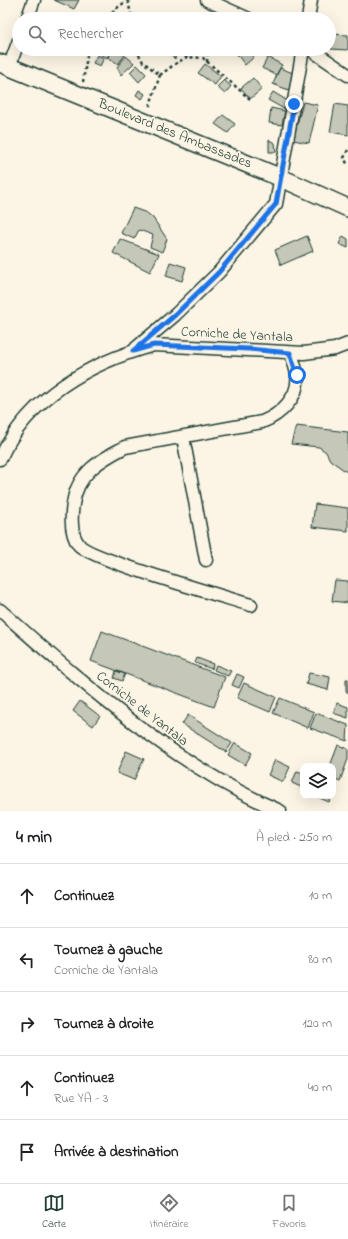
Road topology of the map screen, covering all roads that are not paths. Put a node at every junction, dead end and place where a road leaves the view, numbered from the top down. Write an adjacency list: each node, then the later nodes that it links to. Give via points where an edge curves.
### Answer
1 (34, 0): 4 (street)
2 (311, 0): 6 (street)
3 (214, 1): 5 (street)
4 (30, 12)
5 (235, 12)
6 (309, 12)
7 (12, 52): 10 (street)
8 (302, 56): 12 (street)
9 (320, 56): 11 (street)
10 (4, 65): 12 (main road, Boulevard des Ambassades)
11 (348, 75)
12 (279, 177): 13 (main road, Boulevard des Ambassades); 15 (street, via 276,204 219,272)
13 (348, 208)
14 (348, 344): 16 (street, Corniche de Yantala, via 321,352)
15 (133, 351): 16 (street, Corniche de Yantala, via 154,345); 18 (street, Corniche de Yantala, via 86,370 44,399 17,430)
16 (290, 353): 17 (street, via 297,384 285,408 275,417 262,422)
17 (183, 437): 19 (street); 20 (street, via 125,447 105,457 86,472 76,489 73,501 74,536 80,546 119,563)
18 (0, 459)
19 (206, 560)
20 (251, 605)
21 (0, 610): 22 (street, Corniche de Yantala, via 67,670 184,759 219,782)
22 (280, 811)

